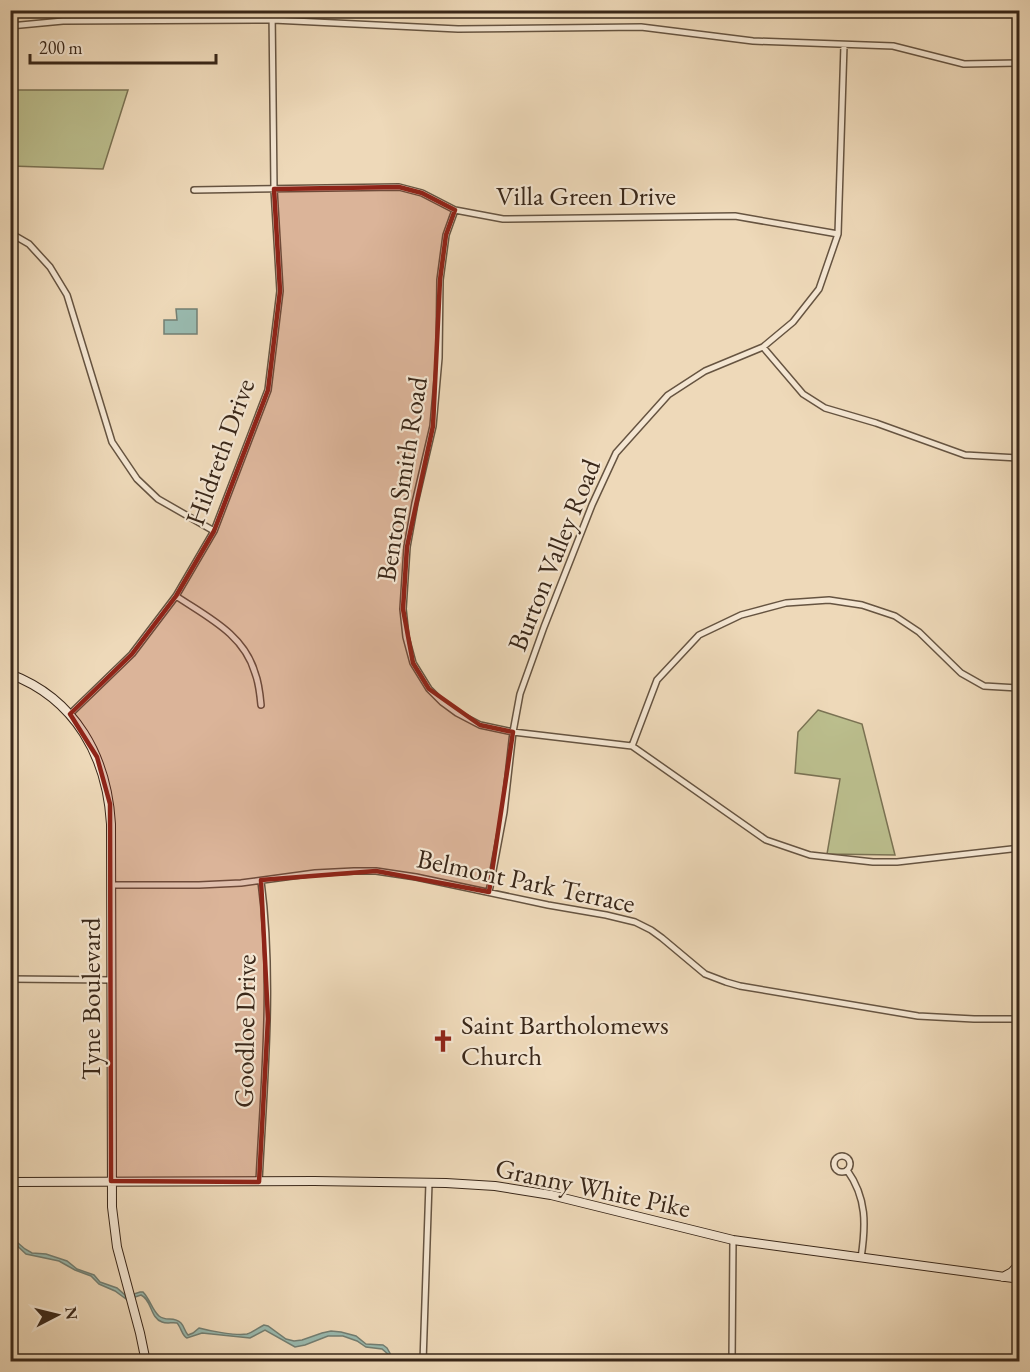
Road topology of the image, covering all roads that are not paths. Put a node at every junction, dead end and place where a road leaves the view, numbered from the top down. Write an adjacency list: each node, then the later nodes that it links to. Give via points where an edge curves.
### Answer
1 (272, 10): 3 (street, Hildreth Drive)
2 (1018, 10): 6 (main road)
3 (273, 20): 4 (street, via 63,21); 5 (street, via 459,29 641,27 753,41); 8 (street, Hildreth Drive)
4 (10, 26)
5 (844, 45): 6 (street, via 893,46 964,64); 12 (street, Burton Valley Road)
6 (1019, 63): 7 (main road)
7 (1020, 110)
8 (274, 189): 9 (street, Villa Green Drive); 10 (street, Villa Green Drive, via 399,187 422,193); 15 (street, Hildreth Drive, via 280,291 268,390)
9 (194, 190)
10 (455, 210): 12 (street, Villa Green Drive, via 503,219 735,216); 21 (street, Benton Smith Road, via 446,234 440,280 433,426 408,543 403,609 406,637 413,663 442,702 480,725)
11 (12, 234): 15 (street, via 29,244 50,267 67,295 112,442 136,479 158,500)
12 (838, 234): 13 (street, Burton Valley Road, via 819,289 793,322)
13 (763, 346): 14 (street, via 803,394 825,408 965,455); 21 (street, Burton Valley Road, via 705,371 668,395 616,453 544,627 520,694)
14 (1020, 458)
15 (214, 531): 16 (street, Hildreth Drive)
16 (176, 596): 19 (street, via 223,627 239,643 253,666); 20 (street, Hildreth Drive, via 132,654)
17 (10, 674): 20 (main road, Tyne Boulevard, via 40,689)
18 (1020, 688): 22 (street, via 984,686 961,673 919,632 895,616 862,604 830,600 786,603 741,615 699,635 657,680)
19 (261, 705)
20 (70, 714): 25 (main road, Tyne Boulevard, via 97,757 107,788)
21 (513, 732): 22 (street, Benton Smith Road); 26 (street, Burton Valley Road)
22 (632, 746): 23 (street, Benton Smith Road, via 766,840 810,855 897,862)
23 (1020, 848)
24 (261, 881): 25 (street, Belmont Park Terrace); 26 (street, Belmont Park Terrace, via 315,873 376,871); 33 (street, Goodloe Drive, via 268,1019)
25 (111, 885): 28 (main road, Tyne Boulevard)
26 (489, 892): 29 (street, Belmont Park Terrace, via 641,924 705,974 740,986 911,1015)
27 (10, 979): 28 (street)
28 (112, 980): 31 (main road, Tyne Boulevard)
29 (1020, 1019)
30 (847, 1170): 36 (street, via 863,1208)
31 (111, 1181): 32 (main road, Granny White Pike); 33 (main road, Granny White Pike); 40 (main road, Tyne Boulevard, via 116,1240)
32 (10, 1182)
33 (260, 1182): 34 (main road, Granny White Pike)
34 (429, 1183): 35 (main road, Granny White Pike, via 522,1189); 41 (street)
35 (733, 1240): 36 (main road, Granny White Pike); 42 (street)
36 (861, 1258): 38 (main road, Granny White Pike)
37 (1020, 1263): 38 (main road)
38 (1003, 1276): 39 (main road, Granny White Pike)
39 (1020, 1279)
40 (146, 1362)
41 (423, 1362)
42 (732, 1362)

